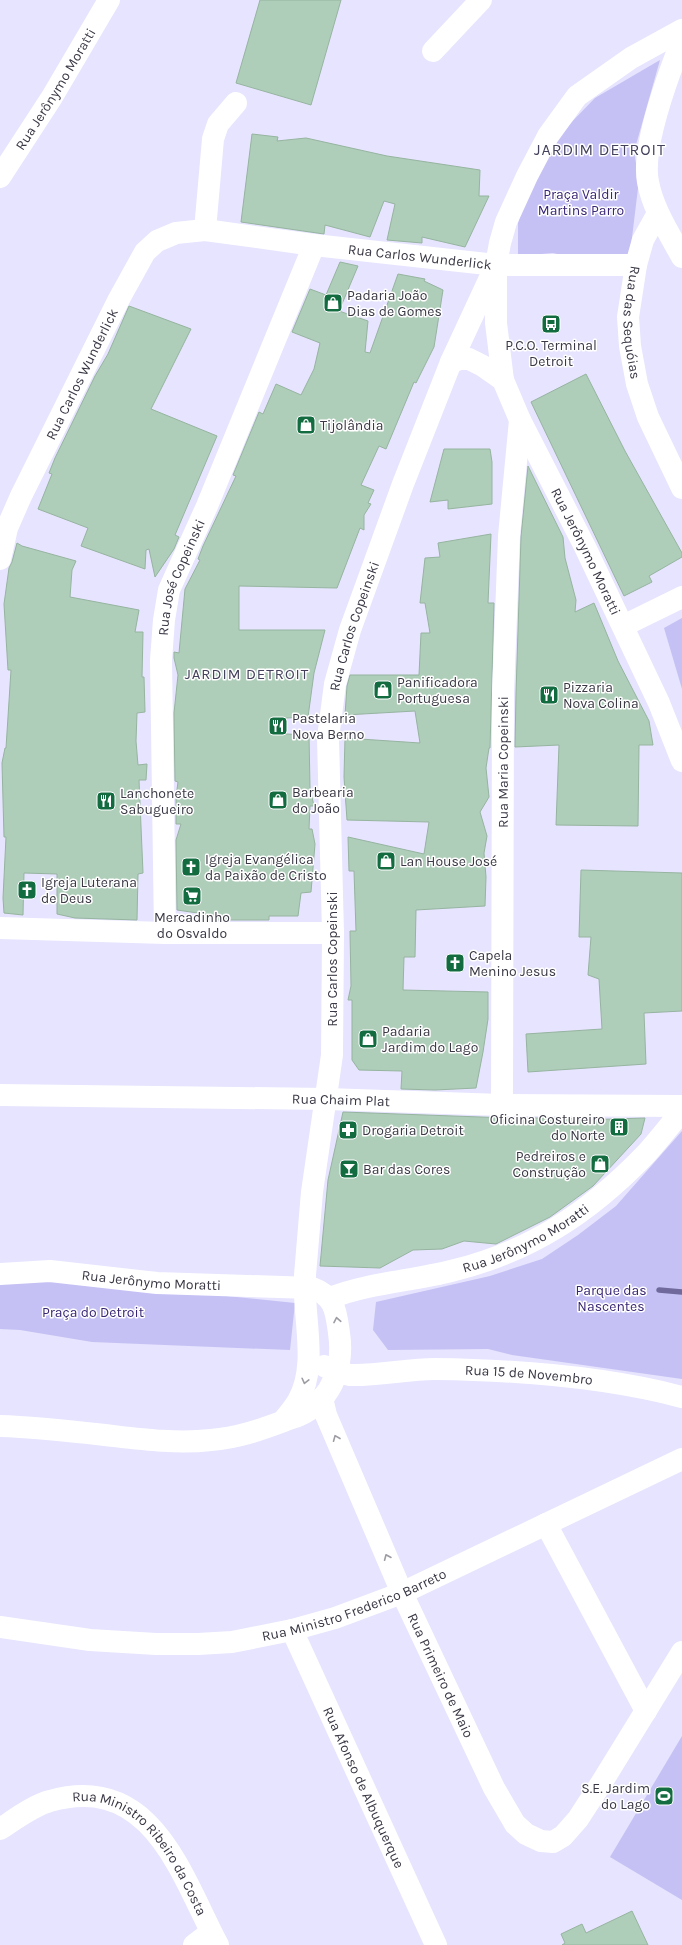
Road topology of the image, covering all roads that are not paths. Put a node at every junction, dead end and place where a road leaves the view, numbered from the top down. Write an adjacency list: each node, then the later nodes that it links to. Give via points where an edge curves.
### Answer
1 (109, 0): 7 (street, Rua Jerônymo Moratti, via 52,97)
2 (481, 0): 5 (street)
3 (682, 30): 12 (street, via 631,58 577,96 548,136 515,201 500,243)
4 (682, 40): 8 (street, via 665,88 649,147 648,181)
5 (433, 52)
6 (236, 103): 9 (street, via 218,124 213,139)
7 (0, 177)
8 (658, 213): 11 (street); 13 (street, Rua das Sequóias, via 643,240)
9 (205, 230): 10 (street, Rua Carlos Wunderlick); 18 (street, Rua Carlos Wunderlick, via 176,233 157,241 145,252 30,476 7,528)
10 (314, 245): 12 (street, Rua Carlos Wunderlick); 23 (street, Rua José Copeinski, via 207,506 169,590 161,660)
11 (682, 256)
12 (496, 265): 13 (street, Rua Carlos Wunderlick); 14 (street, Rua Carlos Copeinski); 15 (street, Rua Jerônymo Moratti, via 496,323)
13 (636, 265): 17 (street, Rua das Sequóias, via 628,317 637,384 648,417)
14 (460, 361): 15 (street, via 483,366); 24 (street, Rua Carlos Copeinski, via 386,530 350,630 335,684 328,738)
15 (503, 380): 16 (street, Rua Jerônymo Moratti)
16 (520, 420): 20 (street, Rua Jerônymo Moratti); 27 (street, Rua Maria Copeinski, via 509,536 504,656)
17 (682, 488)
18 (0, 559)
19 (682, 597): 20 (street)
20 (623, 626): 21 (street, Rua Jerônymo Moratti, via 660,703)
21 (682, 761)
22 (0, 928): 23 (street)
23 (165, 933): 24 (street)
24 (333, 933): 26 (street, Rua Carlos Copeinski, via 332,1055)
25 (0, 1095): 26 (street, Rua Chaim Plat)
26 (327, 1098): 27 (street, Rua Chaim Plat); 31 (street, Rua Carlos Copeinski, via 312,1192)
27 (502, 1104): 28 (street, Rua Chaim Plat)
28 (682, 1106)
29 (682, 1111): 32 (street, Rua Jerônymo Moratti, via 646,1154 606,1192 565,1224 517,1250 470,1267 423,1279 345,1292)
30 (0, 1274): 31 (street, Rua Jerônymo Moratti, via 50,1271 158,1283)
31 (304, 1287): 32 (street, via 318,1290); 33 (street, Rua Carlos Copeinski)
32 (330, 1298): 34 (street, one-way to 32, via 337,1318)
33 (308, 1342): 34 (street, Rua 15 de Novembro, via 316,1360); 37 (street, Rua Carlos Copeinski, one-way to 37, via 303,1388 298,1401)
34 (339, 1362): 35 (street, Rua 15 de Novembro, via 359,1376 435,1369 520,1373 656,1390); 36 (street, via 333,1383)
35 (682, 1397)
36 (322, 1398): 37 (street, via 302,1414); 41 (street, Rua Primeiro de Maio, one-way to 36, via 326,1415)
37 (283, 1421): 38 (street, via 260,1430 210,1441 174,1441)
38 (0, 1426)
39 (682, 1459): 40 (street, Rua Ministro Frederico Barreto)
40 (546, 1524): 41 (street, Rua Ministro Frederico Barreto); 45 (street)
41 (402, 1593): 43 (street, Rua Ministro Frederico Barreto, via 335,1618); 45 (street, Rua Primeiro de Maio, via 494,1788 515,1824 526,1834 541,1841 553,1842 563,1836 578,1819)
42 (0, 1628): 43 (street, Rua Ministro Frederico Barreto, via 90,1640 156,1644 232,1642)
43 (292, 1630): 49 (street, Rua Afonso de Albuquerque)
44 (682, 1652): 45 (street)
45 (646, 1711)
46 (0, 1830): 47 (street, Rua Ministro Ribeiro da Costa, via 49,1801 73,1796 104,1797 124,1804 149,1823 170,1849)
47 (214, 1938): 48 (street)
48 (194, 1945)
49 (436, 1945)

